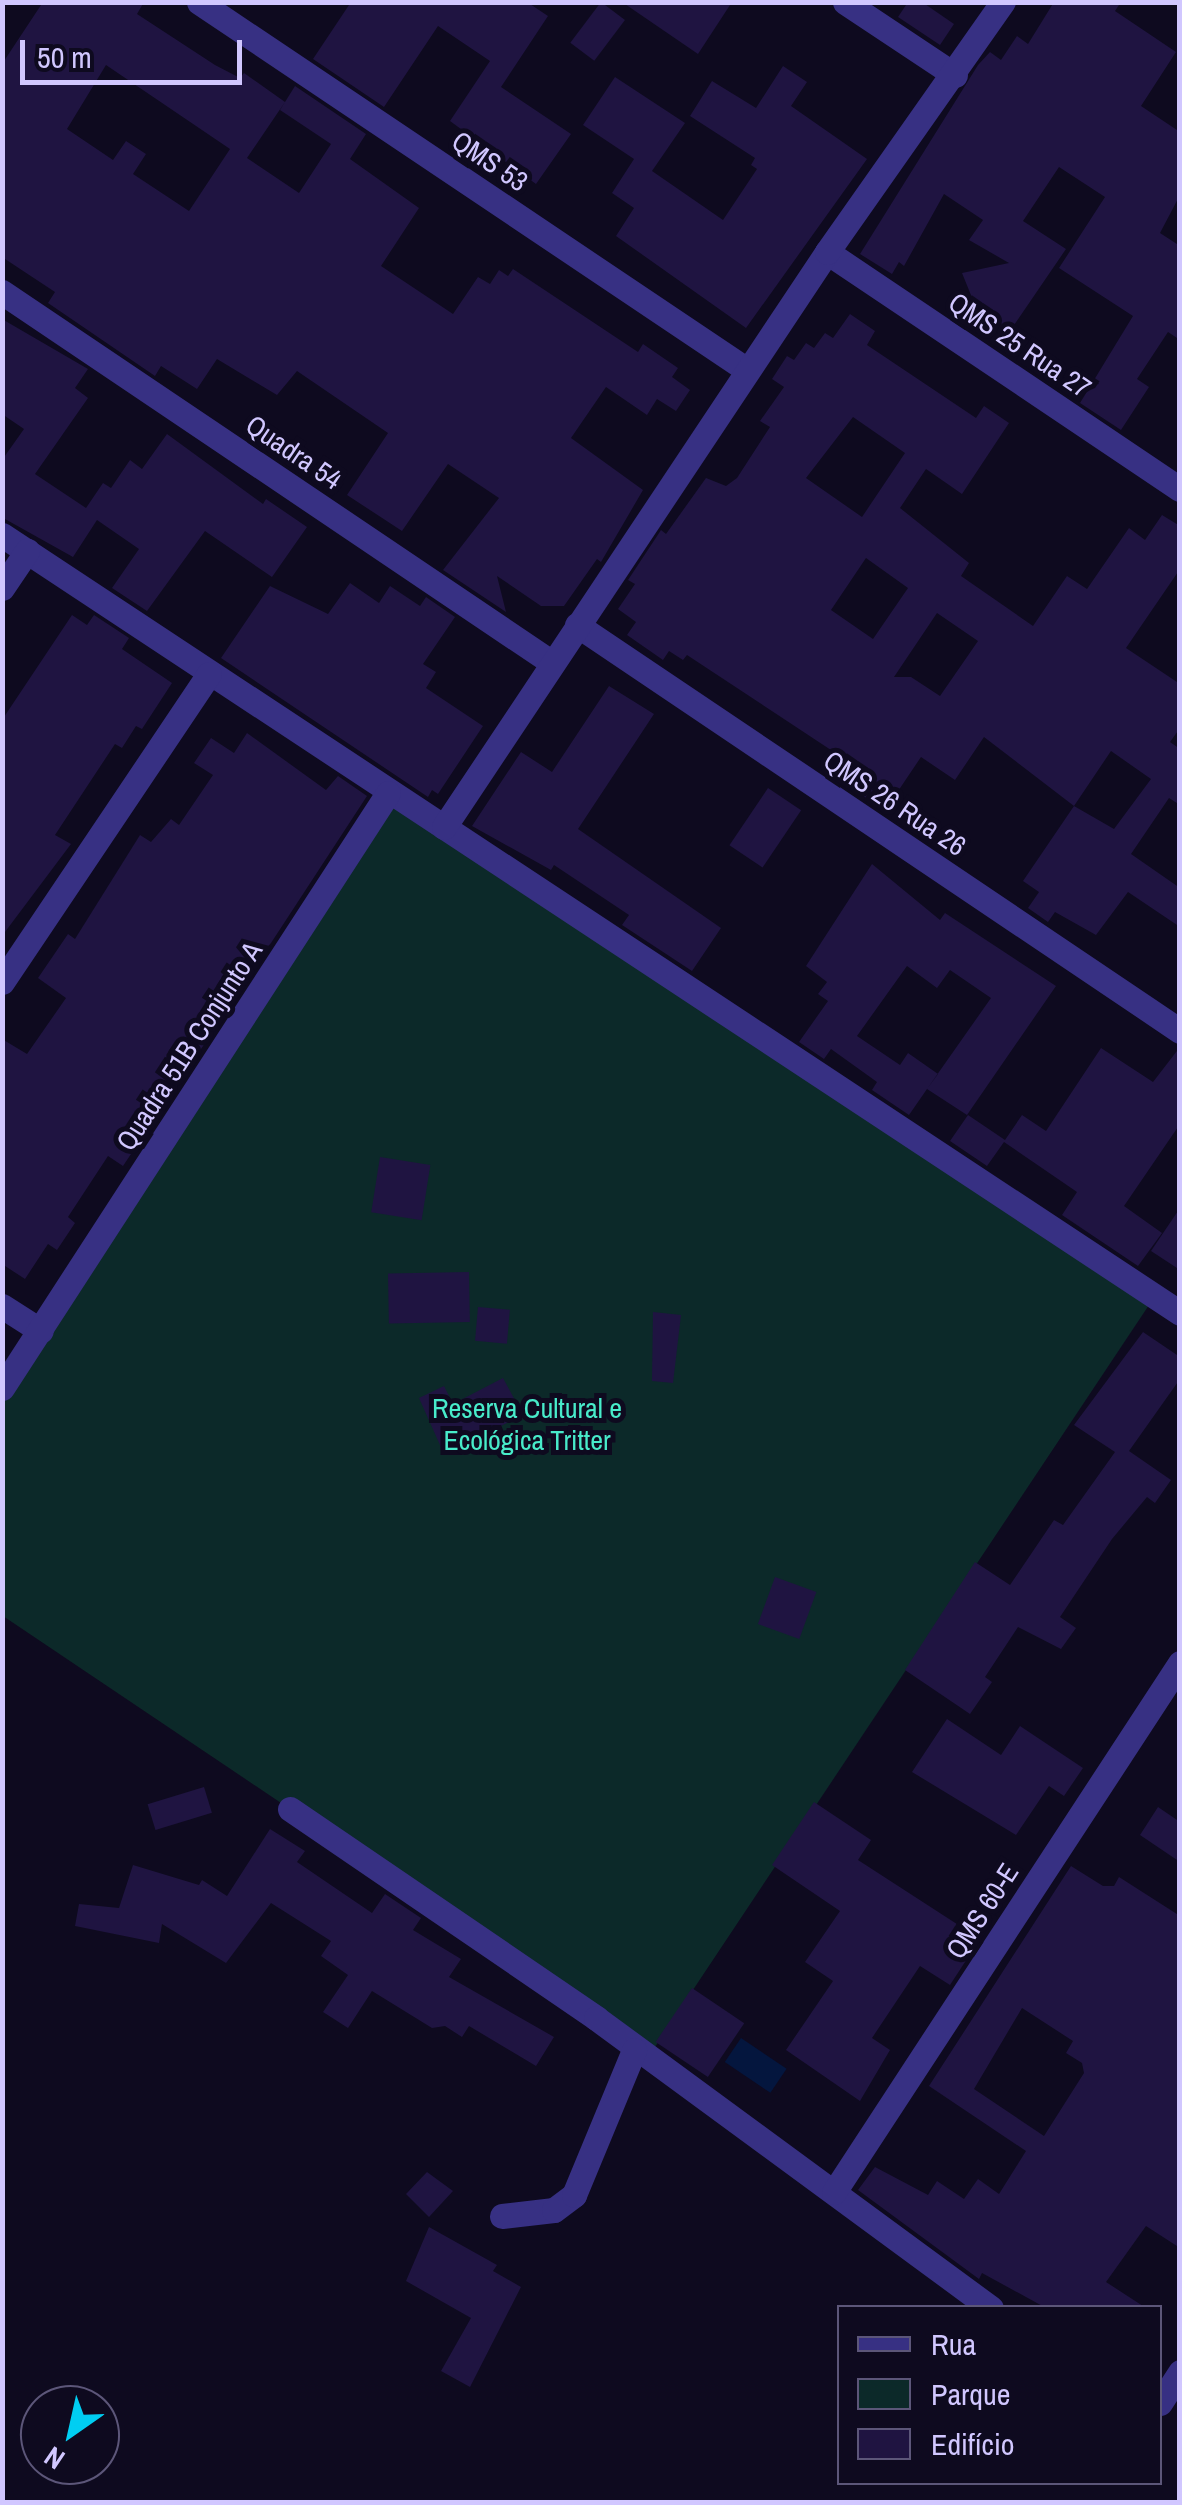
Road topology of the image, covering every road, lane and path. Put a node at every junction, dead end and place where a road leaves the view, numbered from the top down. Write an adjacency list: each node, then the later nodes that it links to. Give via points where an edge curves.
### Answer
1 (199, 2): 7 (street, QMS 53)
2 (846, 2): 4 (street)
3 (1003, 2): 4 (street)
4 (955, 76): 5 (street)
5 (827, 252): 7 (street); 8 (street, QMS 25 Rua 27)
6 (2, 292): 13 (street, Quadra 54)
7 (747, 370): 12 (street)
8 (1180, 488)
9 (2, 535): 10 (street)
10 (27, 551): 11 (street); 14 (street)
11 (2, 588)
12 (577, 625): 13 (street); 18 (street, QMS 26 Rua 26)
13 (552, 662): 16 (street)
14 (209, 674): 15 (street); 17 (street)
15 (388, 793): 16 (street); 21 (street, Quadra 51B Conjunto A)
16 (444, 828): 20 (street)
17 (2, 982)
18 (1180, 1030)
19 (2, 1306): 21 (street)
20 (1180, 1313)
21 (41, 1331): 22 (street, Quadra 51B Conjunto A)
22 (2, 1388)
23 (1180, 1663): 26 (street, QMS 60-E)
24 (290, 1809): 25 (street)
25 (634, 2050): 26 (street); 27 (street, via 574,2194 554,2210)
26 (834, 2192): 28 (street)
27 (502, 2216)
28 (988, 2305)
29 (1180, 2372): 30 (street)
30 (1162, 2399)

